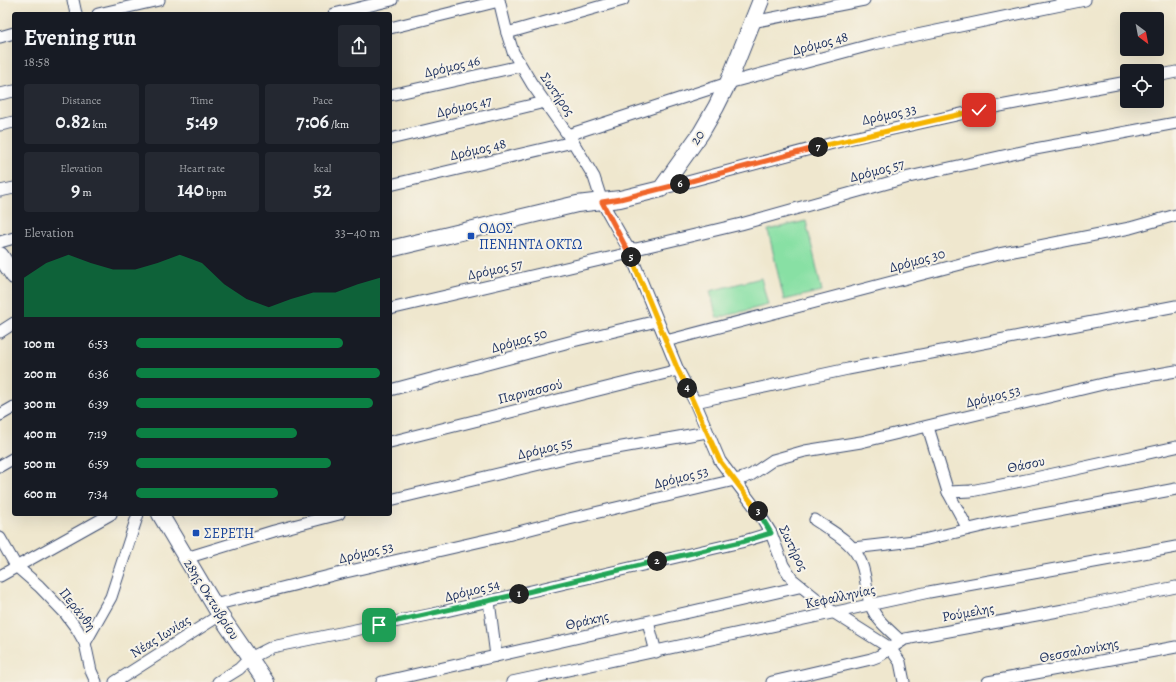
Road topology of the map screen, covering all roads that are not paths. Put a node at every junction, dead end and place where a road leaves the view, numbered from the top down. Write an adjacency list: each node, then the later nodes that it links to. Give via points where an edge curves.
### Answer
1 (73, 0): 10 (street)
2 (159, 0): 11 (street)
3 (392, 0): 12 (street)
4 (623, 0): 15 (street)
5 (761, 0): 13 (street, 20)
6 (864, 0): 13 (street)
7 (1085, 0): 9 (street, Δρόμος 48)
8 (499, 1): 14 (street); 15 (street, Σωτήρος)
9 (1056, 3): 21 (street, Δρόμος 48, via 874,44)
10 (76, 12)
11 (107, 12)
12 (342, 12)
13 (752, 22): 21 (street, 20)
14 (392, 28)
15 (507, 33): 18 (street, Σωτήρος)
16 (12, 34): 17 (street)
17 (0, 37)
18 (520, 66): 25 (street, Δρόμος 46); 26 (street, Σωτήρος)
19 (1176, 72): 20 (street)
20 (1164, 75)
21 (728, 83): 31 (street, Δρόμος 48); 34 (street, 20, via 701,132)
22 (1120, 83): 34 (street, Δρόμος 33, via 848,138)
23 (12, 91): 24 (street)
24 (0, 94)
25 (392, 95)
26 (545, 102): 30 (street, Δρόμος 47); 31 (street, Σωτήρος)
27 (12, 122): 29 (street)
28 (1176, 123): 41 (street, Δρόμος 57, via 1035,149 909,177 741,224)
29 (0, 125)
30 (392, 139)
31 (570, 139): 32 (street, Δρόμος 48); 36 (street, Σωτήρος, via 594,177)
32 (392, 184)
33 (12, 188): 35 (street)
34 (661, 189): 36 (street)
35 (0, 191)
36 (602, 202): 40 (street, via 577,204); 41 (street, Σωτήρος)
37 (1176, 215): 49 (street, Δρόμος 30, via 1130,228 999,254)
38 (12, 239): 39 (street)
39 (0, 242)
40 (392, 249)
41 (629, 250): 45 (street, Δρόμος 57); 46 (street, Σωτήρος)
42 (0, 255): 43 (street)
43 (12, 273)
44 (1176, 306): 53 (street, via 848,369)
45 (392, 309)
46 (657, 321): 49 (street, Σωτήρος); 52 (street, Δρόμος 50)
47 (12, 324): 48 (street)
48 (0, 332)
49 (666, 341): 50 (street, Σωτήρος)
50 (678, 370): 53 (street, Σωτήρος); 58 (street, Παρνασσού)
51 (1176, 371): 56 (street, Δρόμος 53, via 1107,383)
52 (392, 389)
53 (695, 402): 57 (street, Σωτήρος)
54 (12, 408): 55 (street)
55 (0, 414)
56 (928, 427): 62 (street, Δρόμος 53, via 805,451 772,460 751,475); 64 (street)
57 (707, 432): 62 (street, Σωτήρος, via 720,461); 65 (street, Δρόμος 55, via 577,455)
58 (392, 442)
59 (1176, 447): 64 (street, Θάσου, via 971,491)
60 (12, 459): 61 (street)
61 (0, 466)
62 (733, 480): 72 (street, Σωτήρος, via 757,510); 83 (street, Δρόμος 53, via 569,518 499,538 337,574)
63 (1176, 489): 71 (street)
64 (948, 492): 71 (street)
65 (392, 500)
66 (107, 516): 77 (street)
67 (137, 516): 87 (street, via 111,597)
68 (161, 516): 76 (street, 28ης Οκτωβρίου)
69 (331, 516): 76 (street)
70 (815, 520): 75 (street)
71 (968, 529): 75 (street, via 923,540)
72 (771, 533): 79 (street, Σωτήρος, via 787,572); 81 (street, Δρόμος 54)
73 (0, 538): 77 (street, Περάνθη)
74 (1176, 547): 82 (street, Κεφαλληνίας, via 1024,574)
75 (853, 548): 82 (street, via 860,559)
76 (186, 558): 83 (street, 28ης Οκτωβρίου)
77 (16, 566): 78 (street); 87 (street, Περάνθη, via 65,613)
78 (0, 576)
79 (799, 587): 84 (street, Σωτήρος); 85 (street, Θράκης)
80 (1176, 587): 86 (street, Ρούμελης)
81 (489, 601): 91 (street); 92 (street, Δρόμος 54, via 272,647)
82 (870, 606): 84 (street, Κεφαλληνίας); 86 (street, via 877,618)
83 (217, 610): 92 (street, 28ης Οκτωβρίου); 94 (street, Νέας Ιωνίας)
84 (833, 612): 89 (street, Σωτήρος); 90 (street, Κεφαλληνίας)
85 (648, 622): 90 (street); 91 (street, Θράκης)
86 (901, 641): 89 (street, Ρούμελης)
87 (85, 643): 93 (street, Περάνθη)
88 (1176, 647): 101 (street, Θεσσαλονίκης)
89 (890, 648): 99 (street, Ρούμελης, via 871,659); 100 (street, Σωτήρος, via 900,662)
90 (656, 652): 98 (street, Κεφαλληνίας)
91 (496, 656): 97 (street, Θράκης)
92 (250, 658): 95 (street, Δρόμος 54, via 239,669); 96 (street, 28ης Οκτωβρίου)
93 (96, 682)
94 (115, 682)
95 (218, 682)
96 (266, 682)
97 (382, 682)
98 (512, 682)
99 (772, 682)
100 (904, 682)
101 (988, 682)

